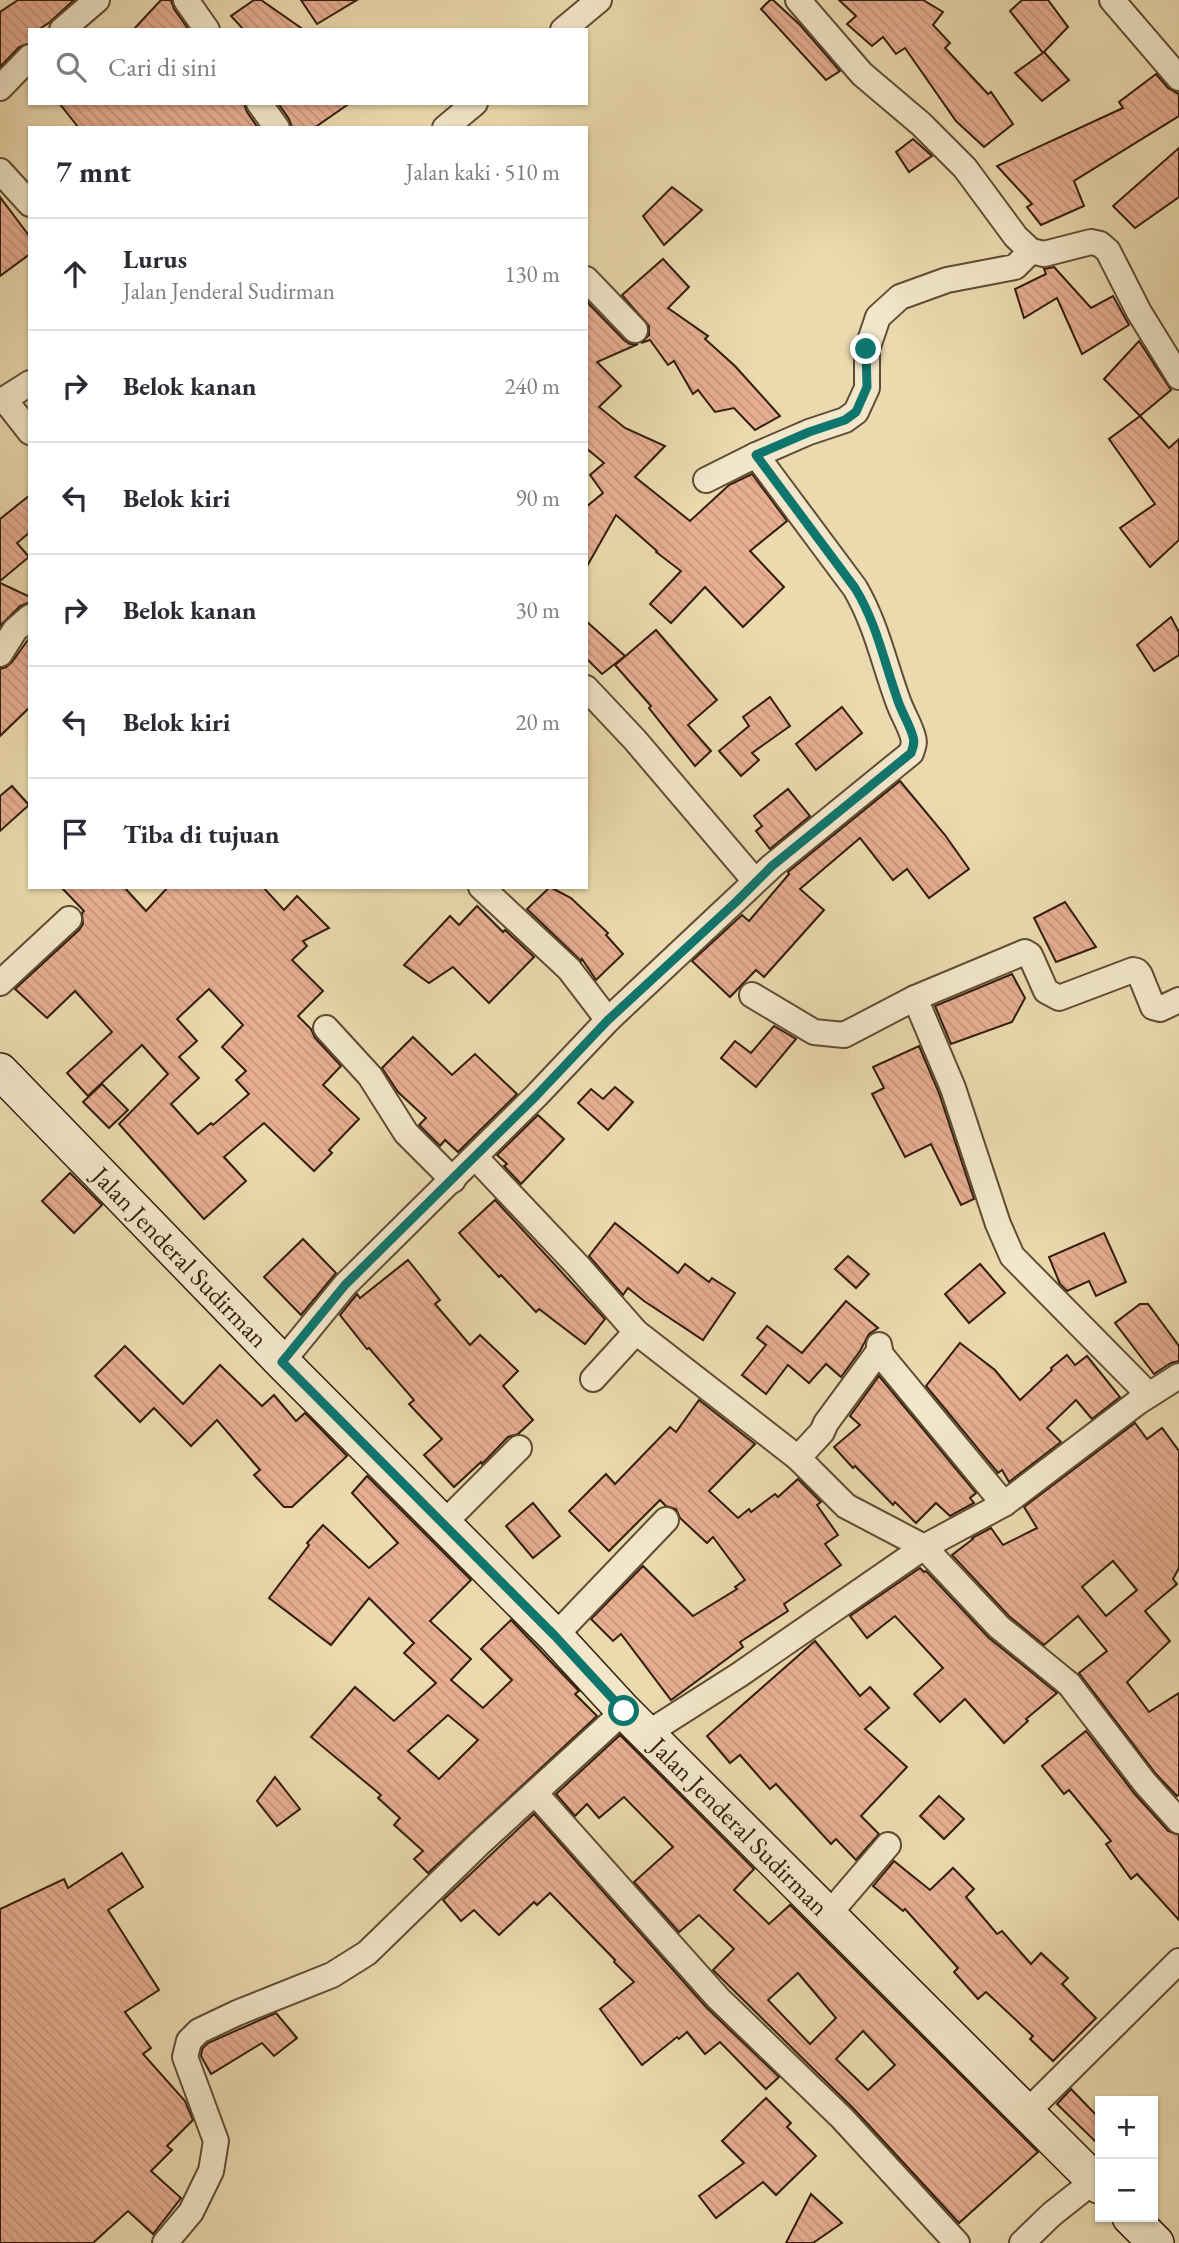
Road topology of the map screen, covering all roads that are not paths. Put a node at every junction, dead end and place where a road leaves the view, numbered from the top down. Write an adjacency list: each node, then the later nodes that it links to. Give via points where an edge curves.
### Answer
1 (97, 0): 6 (street)
2 (186, 0): 7 (street)
3 (599, 0): 8 (street)
4 (798, 0): 18 (street, via 862,74 965,168)
5 (1112, 0): 10 (street)
6 (64, 28)
7 (206, 28)
8 (565, 28)
9 (28, 60): 11 (street)
10 (1179, 78)
11 (0, 88)
12 (260, 105): 14 (street)
13 (473, 105): 15 (street)
14 (276, 126)
15 (448, 126)
16 (0, 171): 17 (street)
17 (28, 202)
18 (1031, 251): 21 (street, via 1044,254 1091,242 1103,246); 25 (street, via 1014,267 947,279 900,297 878,317 866,349 867,387 856,412)
19 (588, 281): 20 (street)
20 (635, 330)
21 (1179, 377)
22 (28, 384): 23 (street)
23 (2, 400): 24 (street)
24 (28, 430)
25 (756, 455): 26 (street); 30 (street, via 865,605 914,741 911,753)
26 (706, 480)
27 (28, 619): 28 (street)
28 (0, 654)
29 (588, 690): 30 (street)
30 (755, 881): 37 (street)
31 (483, 889): 37 (street, via 569,969)
32 (69, 919): 33 (street)
33 (0, 983)
34 (752, 995): 35 (street, via 814,1032 832,1035 854,1031)
35 (915, 998): 36 (street, via 1025,952 1046,991 1059,998 1133,970 1140,975 1153,1007 1160,1009); 46 (street, via 953,1088 1012,1256)
36 (1179, 1000)
37 (608, 1020): 40 (street)
38 (326, 1028): 41 (street, via 370,1076 407,1133)
39 (0, 1071): 43 (main road, Jalan Jenderal Sudirman)
40 (475, 1157): 41 (street); 42 (street)
41 (453, 1180): 43 (street, via 345,1285)
42 (636, 1332): 45 (street); 48 (street)
43 (282, 1362): 51 (main road, Jalan Jenderal Sudirman)
44 (1179, 1376): 46 (street)
45 (593, 1379)
46 (1149, 1395): 49 (street)
47 (519, 1448): 51 (street)
48 (798, 1458): 49 (street, via 822,1432 879,1348); 52 (street, via 846,1506)
49 (1004, 1504): 52 (street)
50 (666, 1520): 53 (street)
51 (443, 1524): 53 (main road, Jalan Jenderal Sudirman)
52 (924, 1547): 54 (street, via 739,1675); 56 (street, via 999,1627 1069,1684)
53 (555, 1636): 54 (main road, Jalan Jenderal Sudirman)
54 (636, 1722): 55 (street); 58 (main road, Jalan Jenderal Sudirman)
55 (535, 1793): 64 (street, via 367,1953 331,1975 199,2031 189,2041 186,2057 216,2141 211,2171 196,2202); 65 (street, via 718,1998 842,2118)
56 (1179, 1821)
57 (888, 1845): 58 (street)
58 (829, 1914): 60 (main road, Jalan Jenderal Sudirman)
59 (1179, 1961): 60 (street)
60 (1026, 2113): 61 (main road, Jalan Jenderal Sudirman)
61 (1095, 2180)
62 (1095, 2185): 66 (street, via 1052,2214)
63 (1135, 2222): 67 (main road)
64 (165, 2243)
65 (957, 2243)
66 (1022, 2243)
67 (1156, 2243)

